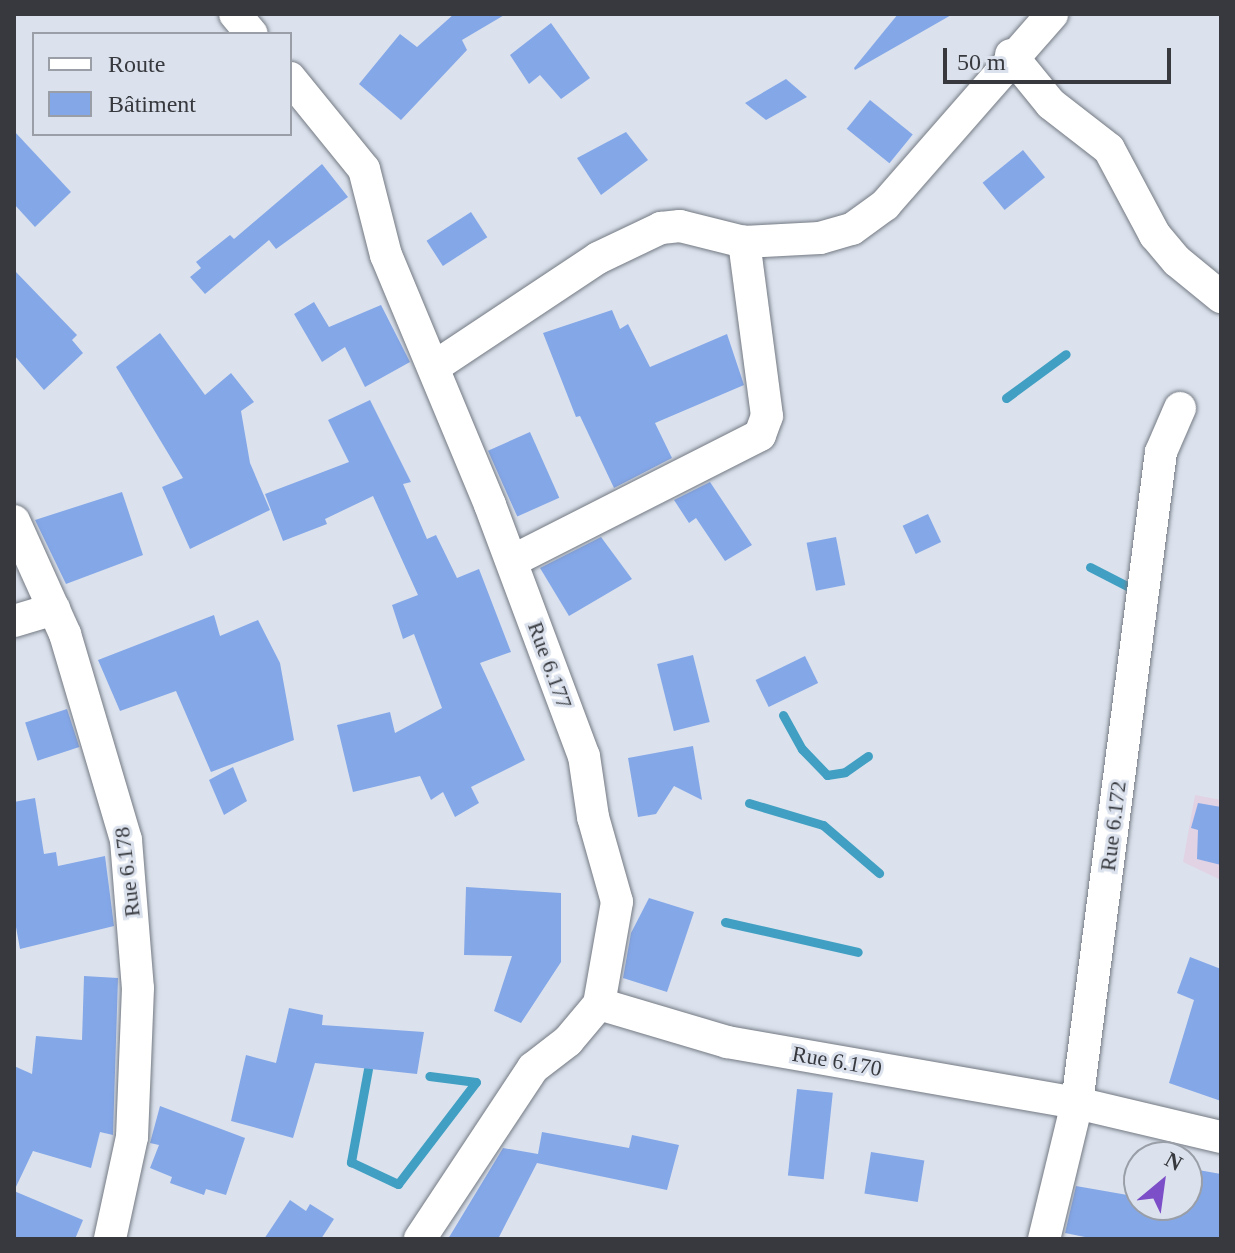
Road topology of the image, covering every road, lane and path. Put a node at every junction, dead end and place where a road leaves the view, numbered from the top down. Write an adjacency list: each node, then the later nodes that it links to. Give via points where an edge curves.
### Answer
1 (235, 14): 3 (street)
2 (1052, 14): 4 (street)
3 (250, 32)
4 (1011, 55): 6 (street, via 885,205 852,229 820,238); 7 (street, via 1051,104 1109,149 1155,235)
5 (292, 80): 8 (street, Rue 6.177, via 364,169 386,255)
6 (744, 242): 8 (street, via 680,226 661,228 598,258); 11 (street, via 767,416 760,435)
7 (1221, 297)
8 (434, 367): 11 (street, Rue 6.177)
9 (1180, 408): 15 (street, Rue 6.172, via 1161,452)
10 (14, 521): 12 (street, Rue 6.178)
11 (512, 561): 14 (street, Rue 6.177, via 584,756 593,817 617,902)
12 (54, 609): 13 (street); 17 (street, Rue 6.178, via 103,746 126,840 138,988 132,1137)
13 (14, 621)
14 (599, 1004): 15 (street, Rue 6.170, via 727,1042); 18 (street, Rue 6.177, via 568,1041 533,1068)
15 (1077, 1103): 16 (street); 19 (street, Rue 6.172)
16 (1221, 1137)
17 (110, 1239)
18 (420, 1239)
19 (1044, 1239)

